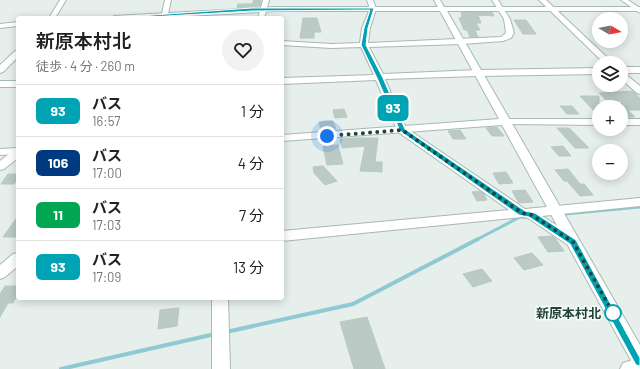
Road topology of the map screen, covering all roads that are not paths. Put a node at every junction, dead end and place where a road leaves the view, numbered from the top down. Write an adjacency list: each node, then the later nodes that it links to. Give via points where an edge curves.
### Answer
1 (63, 0): 14 (street)
2 (168, 0): 15 (street)
3 (266, 0): 9 (street)
4 (370, 0): 10 (street)
5 (495, 0): 11 (street)
6 (542, 0): 12 (street)
7 (624, 0): 13 (street)
8 (440, 5): 10 (street); 11 (street); 20 (street)
9 (264, 9): 10 (street); 15 (street); 16 (street)
10 (373, 9): 21 (street, via 366,28)
11 (502, 9): 12 (street); 20 (street, via 507,19 510,33 508,36 503,39)
12 (552, 9): 13 (street); 23 (street)
13 (639, 10)
14 (53, 16)
15 (164, 16)
16 (262, 16)
17 (16, 24): 18 (street)
18 (0, 26)
19 (284, 42): 21 (street, via 331,46)
20 (462, 42): 21 (street); 28 (street)
21 (364, 45): 29 (street)
22 (16, 55): 24 (street)
23 (602, 56)
24 (0, 70)
25 (628, 70): 26 (street)
26 (640, 70)
27 (592, 71): 28 (street)
28 (478, 73): 29 (street); 35 (street)
29 (380, 78): 31 (street); 39 (street)
30 (628, 80): 34 (street)
31 (284, 81)
32 (0, 84): 33 (street)
33 (16, 84)
34 (640, 91)
35 (505, 122): 36 (street); 39 (street); 46 (street)
36 (592, 122)
37 (628, 122): 38 (street)
38 (640, 122)
39 (402, 130): 40 (street); 47 (street)
40 (284, 138)
41 (16, 151): 42 (street)
42 (0, 152)
43 (16, 153): 44 (street)
44 (0, 167)
45 (640, 202): 46 (street)
46 (556, 210): 47 (street); 49 (street)
47 (530, 216): 48 (street); 49 (street)
48 (284, 236)
49 (573, 242): 55 (street)
50 (0, 259): 51 (street)
51 (16, 259)
52 (16, 260): 53 (street)
53 (0, 273)
54 (220, 300): 57 (street)
55 (640, 361)
56 (640, 366): 58 (street)
57 (221, 369)
58 (629, 369)

